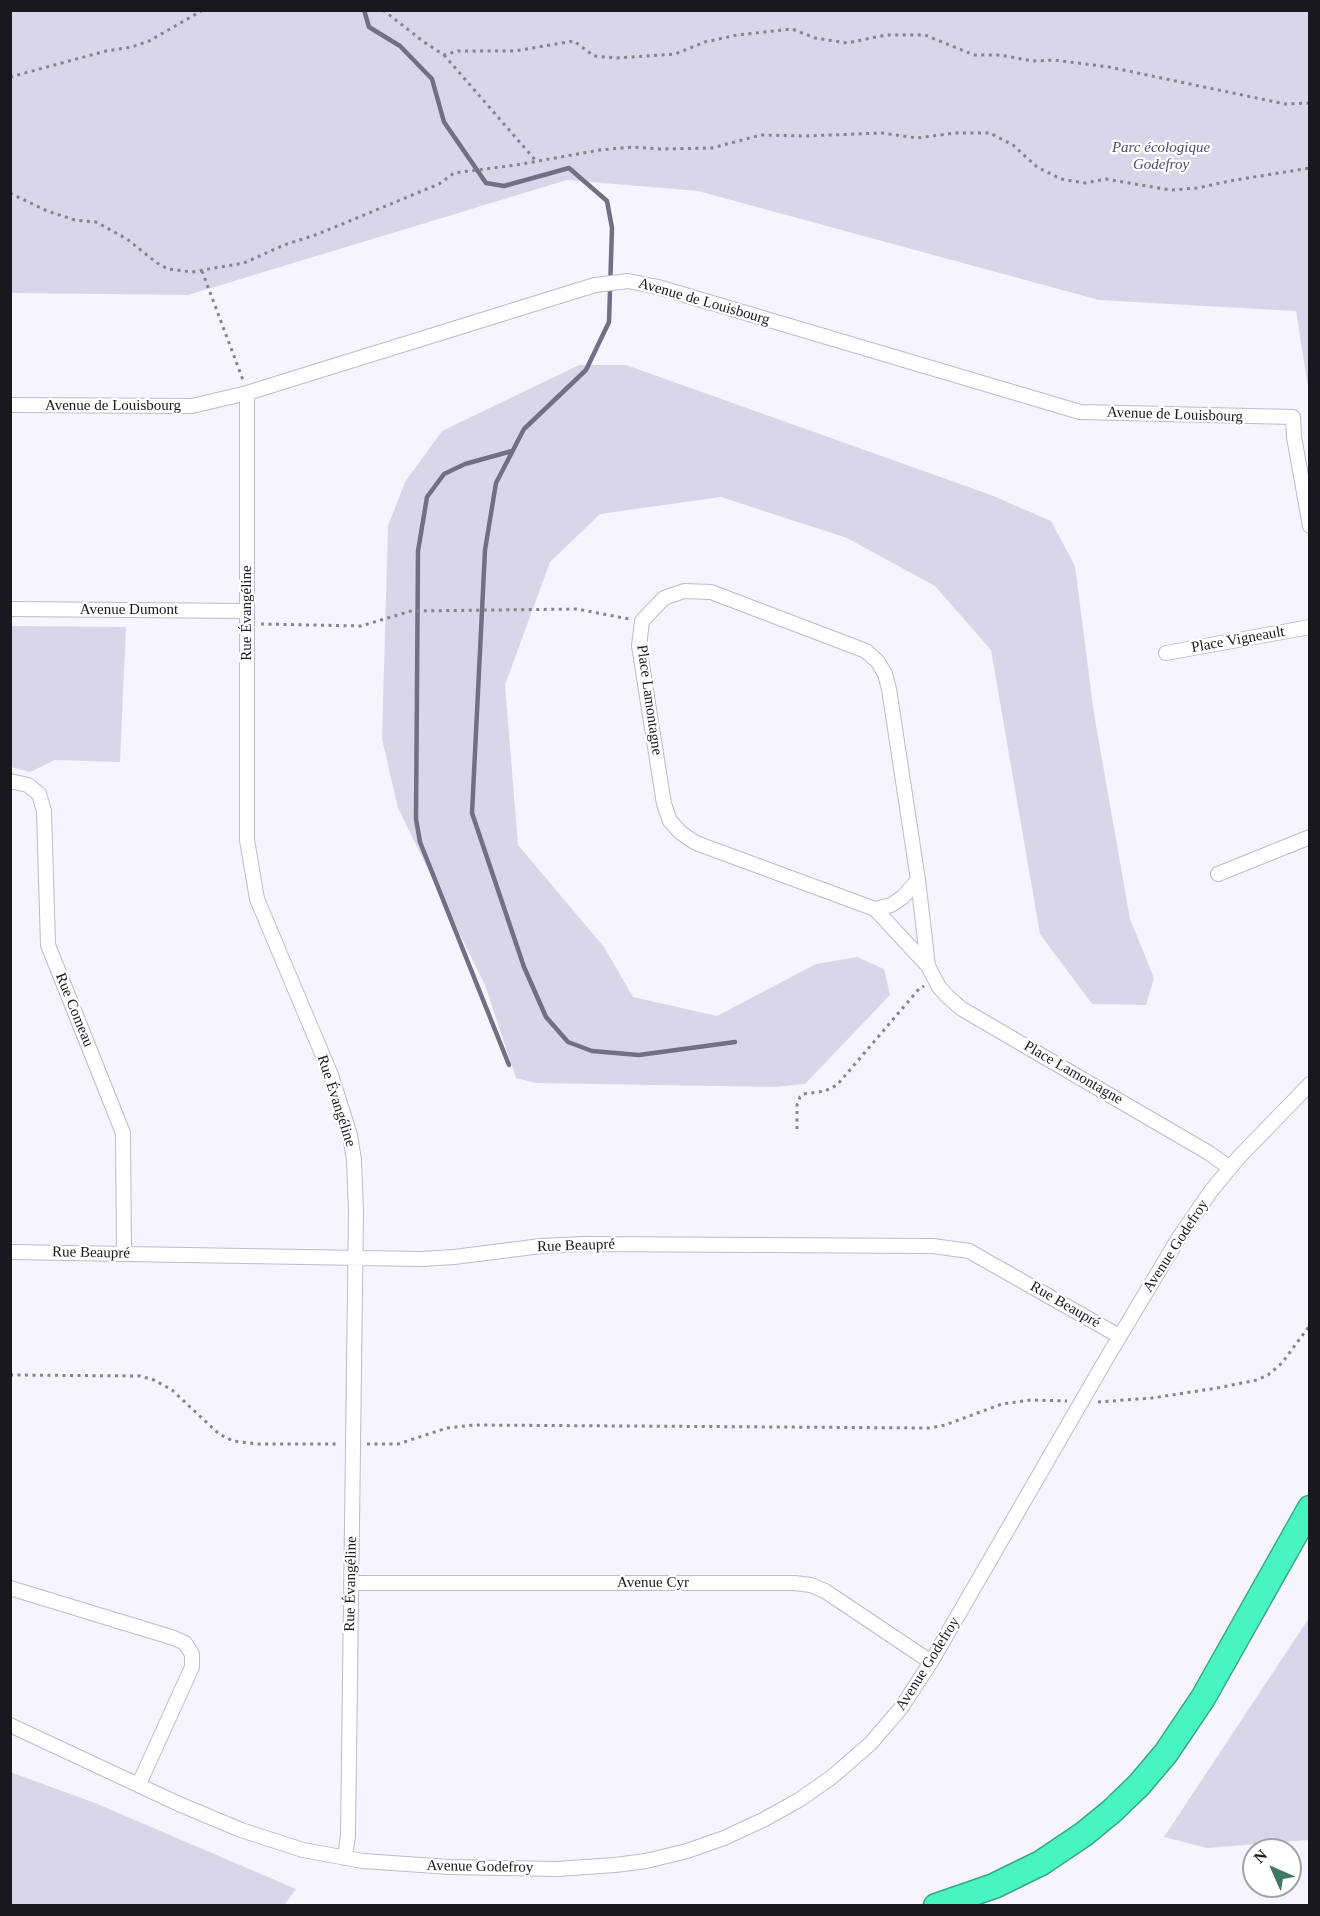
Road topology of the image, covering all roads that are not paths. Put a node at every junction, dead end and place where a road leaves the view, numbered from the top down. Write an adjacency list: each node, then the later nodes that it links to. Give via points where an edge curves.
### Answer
1 (247, 393): 2 (street, Avenue de Louisbourg, via 192,406); 3 (street, Avenue de Louisbourg, via 595,285 628,281 1080,412 1293,417); 5 (street, Rue Évangéline)
2 (10, 405)
3 (1310, 526)
4 (10, 609): 5 (street, Avenue Dumont)
5 (247, 617): 18 (street, Rue Évangéline, via 247,840 257,898 331,1075 350,1135 355,1186)
6 (1310, 627): 7 (street, Place Vigneault)
7 (1166, 653)
8 (10, 781): 17 (street, Rue Comeau, via 28,785 39,794 44,811 48,945 123,1133)
9 (1310, 837): 10 (street)
10 (1218, 874)
11 (918, 880): 12 (street, via 903,897); 12 (street, Place Lamontagne, via 889,689 878,662 866,651 711,592 684,591 664,598 642,621 639,646 670,821 696,843); 13 (street, Place Lamontagne)
12 (875, 909): 13 (street, Place Lamontagne)
13 (928, 966): 15 (street, Place Lamontagne, via 939,987 962,1009)
14 (1310, 1084): 15 (street, Avenue Godefroy)
15 (1230, 1168): 19 (street, Avenue Godefroy, via 1178,1239)
16 (10, 1252): 17 (street, Rue Beaupré)
17 (124, 1254): 18 (street, Rue Beaupré)
18 (354, 1258): 19 (street, Rue Beaupré, via 454,1257 584,1244 952,1248 990,1261); 21 (street, Rue Évangéline)
19 (1119, 1336): 23 (street, Avenue Godefroy)
20 (1310, 1508): 27 (highway, via 1203,1698 1139,1785 1084,1834 1041,1863 994,1886)
21 (351, 1583): 23 (street, Avenue Cyr, via 811,1585); 26 (street, Rue Évangéline)
22 (10, 1588): 25 (street, via 185,1643 192,1654 192,1667)
23 (932, 1662): 26 (street, Avenue Godefroy, via 887,1725 832,1777 776,1813 705,1845 636,1863 565,1868 409,1866)
24 (10, 1725): 25 (street, Avenue Godefroy)
25 (139, 1784): 26 (street, Avenue Godefroy, via 264,1839)
26 (345, 1858)
27 (936, 1905)

